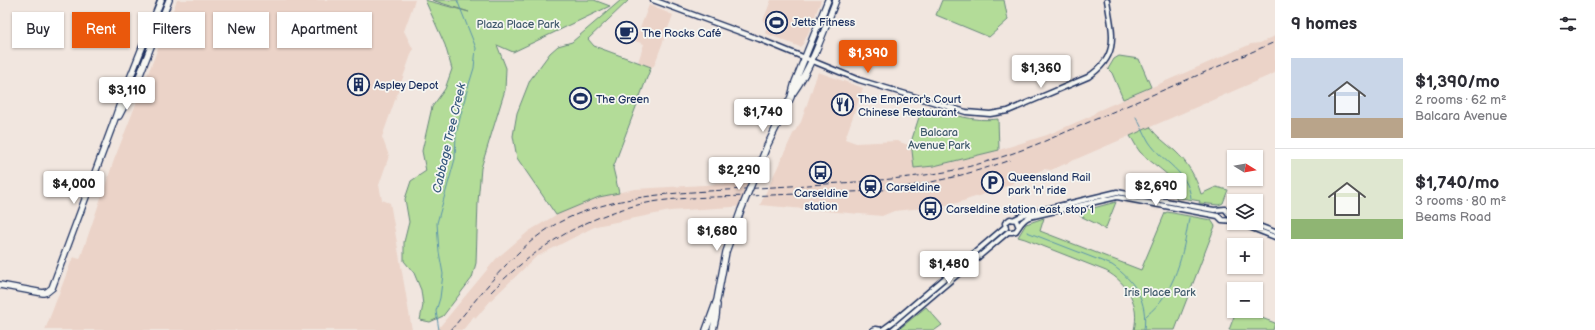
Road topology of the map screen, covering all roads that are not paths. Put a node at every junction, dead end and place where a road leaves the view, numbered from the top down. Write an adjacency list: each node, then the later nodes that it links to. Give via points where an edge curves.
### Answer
1 (161, 0): 10 (main road)
2 (169, 0): 10 (main road, via 139,77)
3 (653, 0): 7 (street)
4 (828, 0): 7 (main road)
5 (836, 0): 8 (main road)
6 (1107, 0): 8 (street, via 1113,38 1111,50 1098,71 1026,104 999,113 961,111 859,80)
7 (804, 58): 8 (street); 9 (main road)
8 (811, 61): 9 (main road)
9 (791, 97): 24 (main road, bridge, via 767,146 741,210 726,252)
10 (112, 127): 23 (main road, via 52,287 44,293)
11 (1220, 210): 12 (street); 13 (street); 14 (street, via 1117,192 1025,214)
12 (1227, 211)
13 (1218, 216): 15 (street, via 1222,220); 16 (street, via 1117,197 1029,217)
14 (1014, 219): 16 (street); 17 (street, via 1008,220)
15 (1227, 220)
16 (1018, 225): 20 (street, via 1016,231)
17 (1005, 227): 20 (street); 28 (street)
18 (1263, 228): 21 (street)
19 (1257, 230): 22 (street)
20 (1008, 232): 29 (street)
21 (1275, 232)
22 (1275, 237)
23 (0, 285)
24 (717, 300): 25 (main road); 26 (main road)
25 (715, 328)
26 (706, 330)
27 (873, 330): 28 (street)
28 (882, 330)
29 (892, 330)

